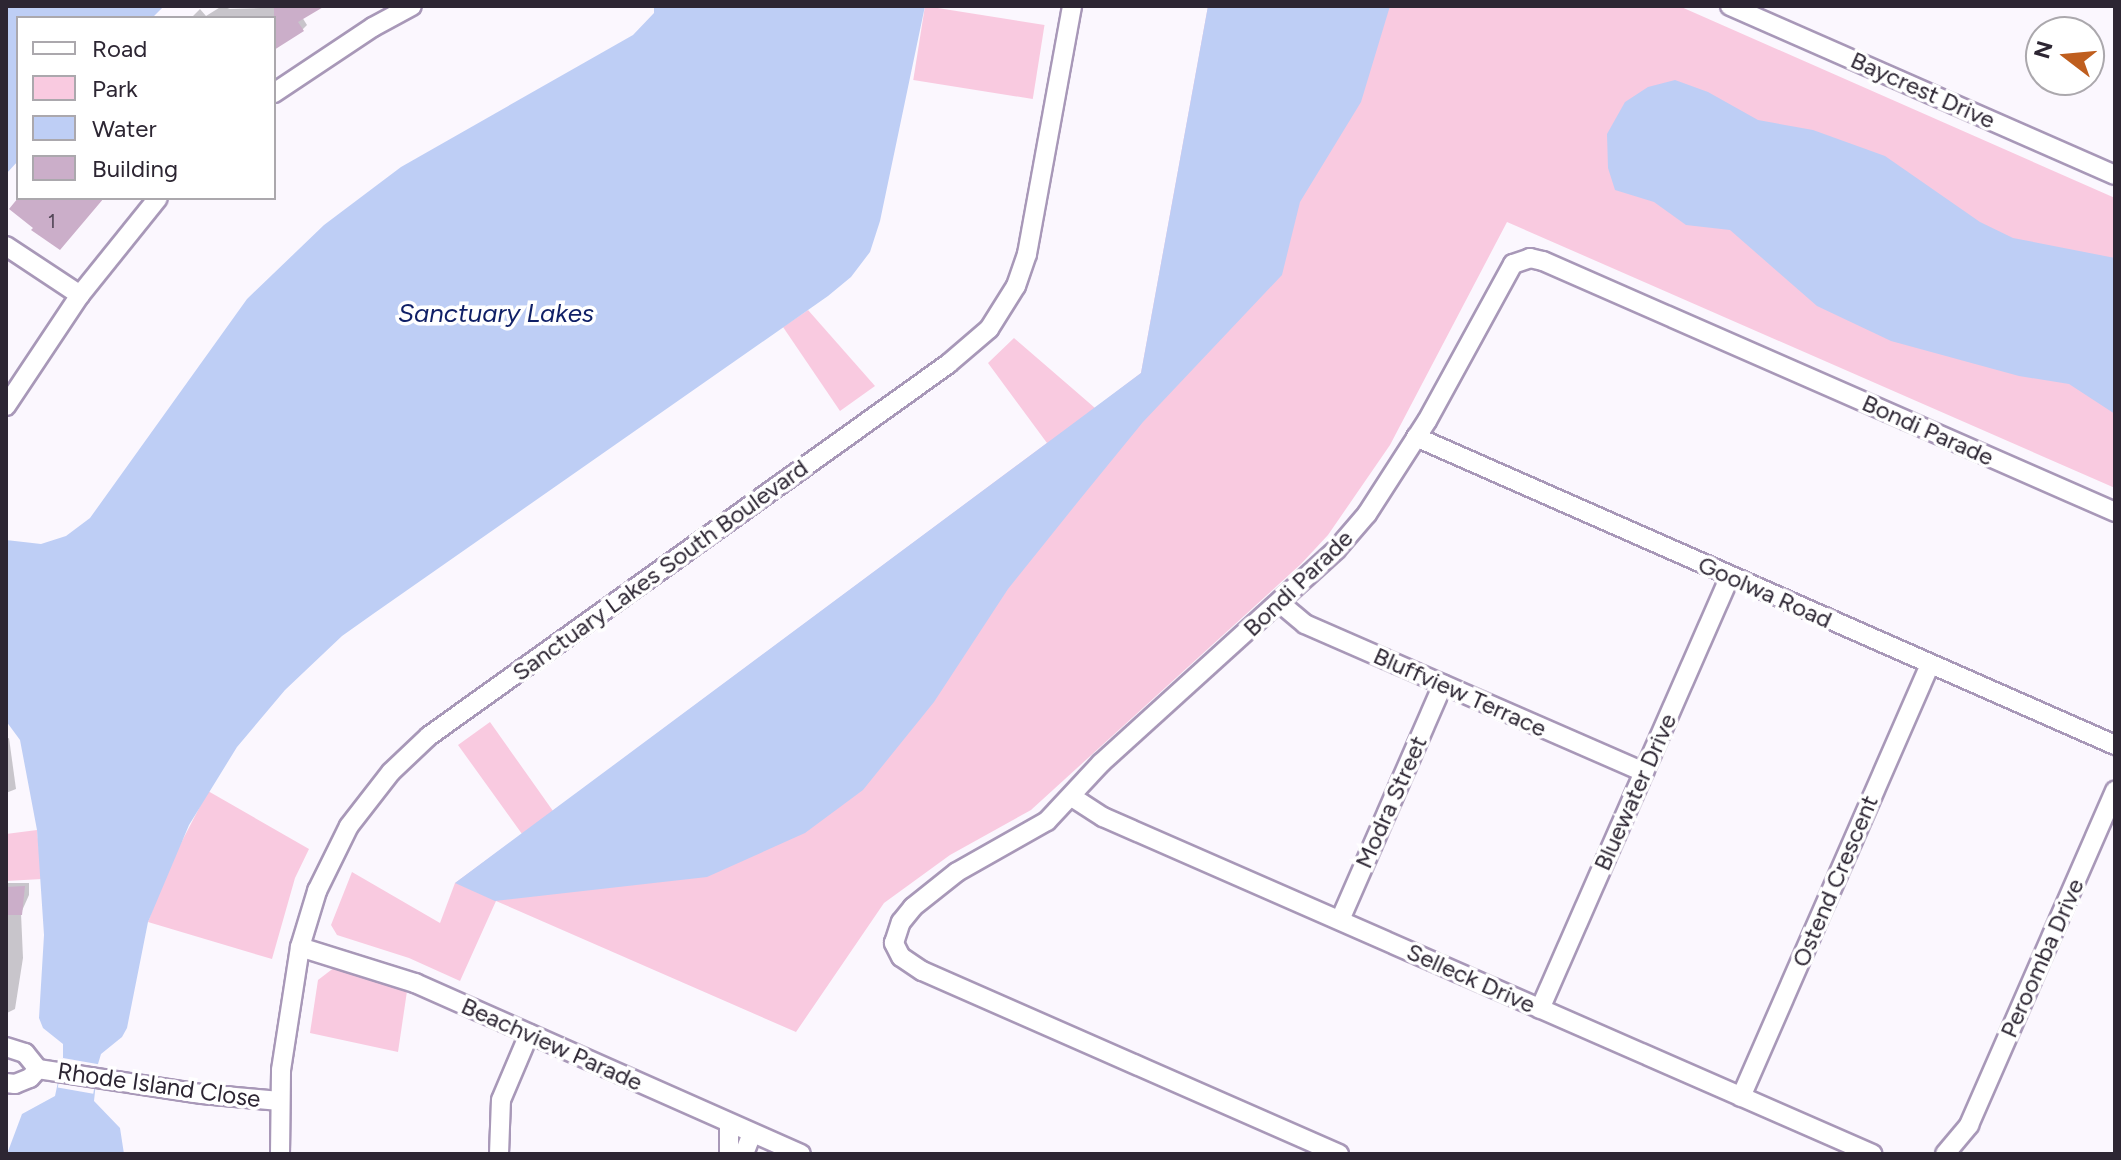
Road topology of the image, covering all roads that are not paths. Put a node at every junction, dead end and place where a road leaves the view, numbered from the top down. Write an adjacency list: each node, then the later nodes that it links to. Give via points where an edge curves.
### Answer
1 (412, 6): 4 (street)
2 (1072, 6): 21 (street, Sanctuary Lakes South Boulevard, via 1027,254 999,317 948,364 407,755 374,791 337,848)
3 (1730, 6): 5 (street, Baycrest Drive)
4 (276, 92)
5 (2115, 175)
6 (156, 200): 8 (street)
7 (6, 246): 8 (street)
8 (80, 295): 9 (street)
9 (6, 406)
10 (1416, 437): 11 (street, Bondi Parade, via 1509,268 1530,258); 12 (street, Goolwa Road); 13 (street, Bondi Parade, via 1367,514)
11 (2115, 512)
12 (1730, 576): 14 (street, Goolwa Road); 17 (street, Bluewater Drive)
13 (1281, 604): 15 (street, Bluffview Terrace, via 1305,624); 19 (street, Bondi Parade, via 1101,763)
14 (1930, 664): 16 (street, Goolwa Road); 27 (street, Ostend Crescent)
15 (1443, 684): 17 (street, Bluffview Terrace); 20 (street, Modra Street)
16 (2115, 745)
17 (1644, 772): 22 (street, Bluewater Drive)
18 (2115, 791): 30 (street, Peroomba Drive)
19 (1072, 797): 20 (street, Selleck Drive, via 1103,817); 37 (street, Bondi Parade, via 1047,821 957,872 913,907 894,943 901,957 936,978)
20 (1340, 920): 22 (street, Selleck Drive)
21 (300, 947): 23 (street, Beachview Parade, via 402,978); 28 (street, Sanctuary Lakes South Boulevard)
22 (1540, 1009): 27 (street, Selleck Drive)
23 (529, 1034): 29 (street, Beachview Parade); 33 (street, via 501,1100)
24 (6, 1047): 25 (street, Rhode Island Close, via 25,1053)
25 (38, 1069): 26 (street, Rhode Island Close, via 30,1078); 28 (street, Rhode Island Close)
26 (6, 1083)
27 (1741, 1097): 38 (street, Selleck Drive)
28 (280, 1101): 32 (street, Sanctuary Lakes South Boulevard)
29 (729, 1123): 31 (street, Beachview Parade); 34 (street)
30 (1969, 1125): 39 (street, Peroomba Drive); 40 (street, Peroomba Drive)
31 (752, 1133): 35 (street); 36 (street, Beachview Parade)
32 (280, 1154)
33 (499, 1154)
34 (729, 1154)
35 (744, 1154)
36 (801, 1154)
37 (1339, 1154)
38 (1872, 1154)
39 (1945, 1154)
40 (1965, 1154)

